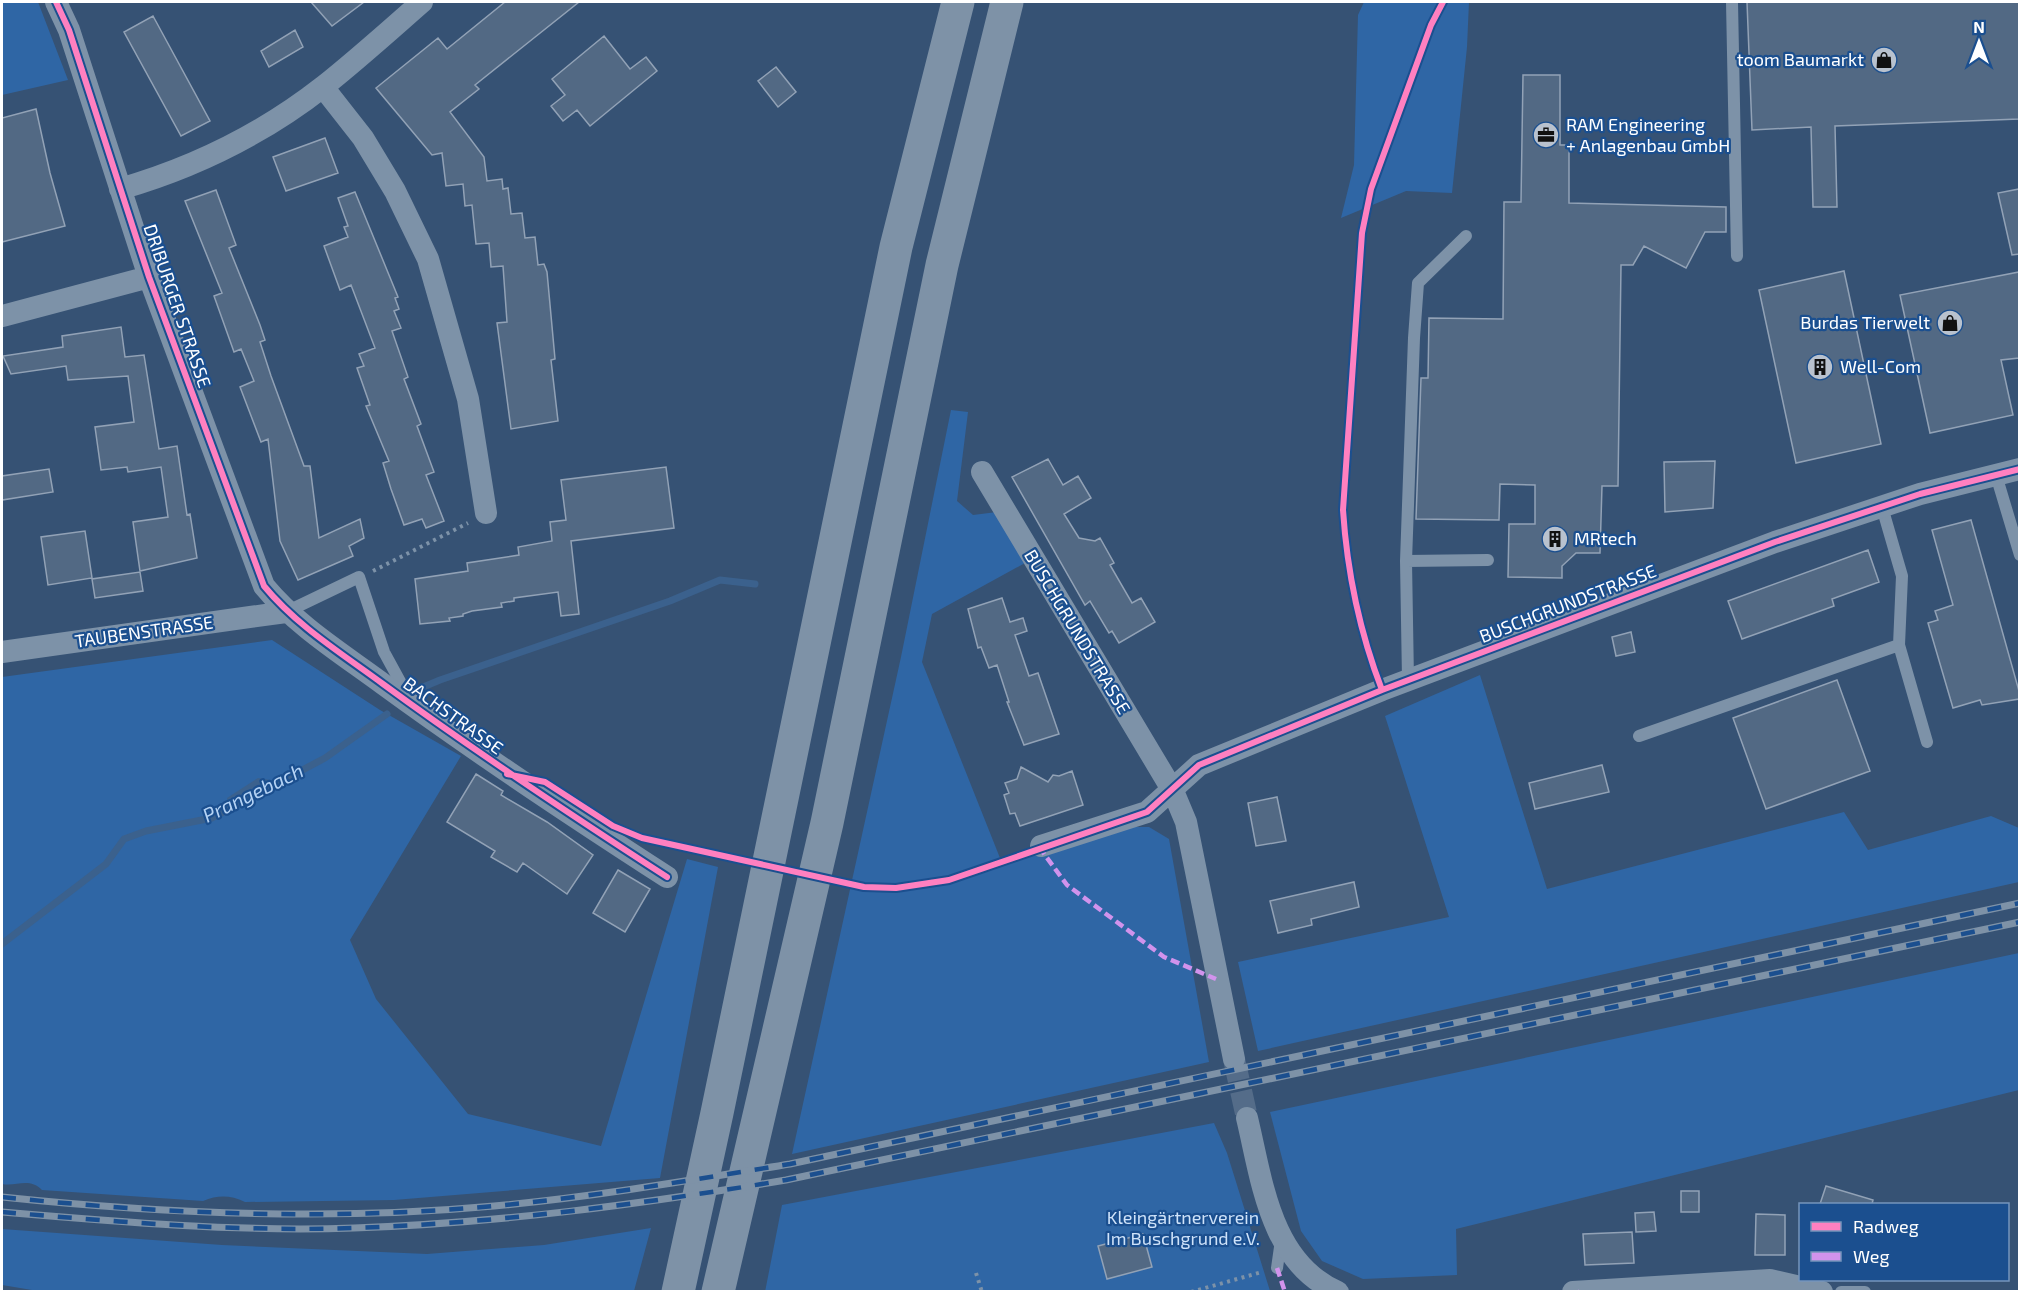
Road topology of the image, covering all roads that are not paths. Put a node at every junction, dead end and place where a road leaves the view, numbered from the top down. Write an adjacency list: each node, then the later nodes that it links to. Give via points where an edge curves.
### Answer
1 (56, 2): 7 (street, DRIBURGER STRASSE, via 69,30)
2 (422, 2): 6 (street)
3 (958, 2): 31 (highway, via 896,247)
4 (1007, 2): 33 (highway, via 942,265 827,823)
5 (1732, 2): 9 (lane)
6 (323, 87): 7 (street, via 239,142 163,177); 16 (street, via 369,146 428,259 468,399)
7 (120, 189): 10 (street, DRIBURGER STRASSE)
8 (1466, 236): 19 (lane, via 1418,283)
9 (1737, 256)
10 (149, 277): 11 (street); 20 (street, DRIBURGER STRASSE, via 264,586)
11 (2, 316)
12 (2019, 469): 14 (street, BUSCHGRUNDSTRASSE)
13 (982, 472): 27 (street, BUSCHGRUNDSTRASSE)
14 (1996, 475): 15 (street, BUSCHGRUNDSTRASSE); 17 (lane)
15 (1882, 507): 21 (lane, via 1902,576); 23 (street, BUSCHGRUNDSTRASSE, via 1775,542)
16 (486, 513)
17 (2019, 555)
18 (1488, 560): 19 (lane)
19 (1406, 561): 23 (lane)
20 (286, 612): 22 (street, TAUBENSTRASSE); 24 (street, BACHSTRASSE); 24 (lane, BACHSTRASSE, via 359,578 384,652)
21 (1899, 645): 25 (lane); 26 (lane)
22 (2, 652)
23 (1408, 680): 27 (street, BUSCHGRUNDSTRASSE, via 1199,765)
24 (415, 708): 29 (street, BACHSTRASSE, via 507,774)
25 (1639, 736)
26 (1927, 742)
27 (1173, 791): 28 (street, BUSCHGRUNDSTRASSE, via 1147,812); 30 (street, BUSCHGRUNDSTRASSE, via 1186,822)
28 (1041, 846)
29 (667, 877)
30 (1234, 1059)
31 (717, 1113): 37 (highway); 38 (highway)
32 (1247, 1118): 34 (street, via 1269,1208)
33 (748, 1159): 39 (highway); 40 (highway)
34 (1281, 1238): 35 (lane); 36 (street, via 1302,1268)
35 (1277, 1268)
36 (1335, 1290)
37 (660, 1292)
38 (678, 1292)
39 (718, 1292)
40 (734, 1292)
41 (1573, 1292): 42 (street, via 1770,1280)
42 (1822, 1292)
43 (1841, 1292): 44 (lane)
44 (1865, 1292)

